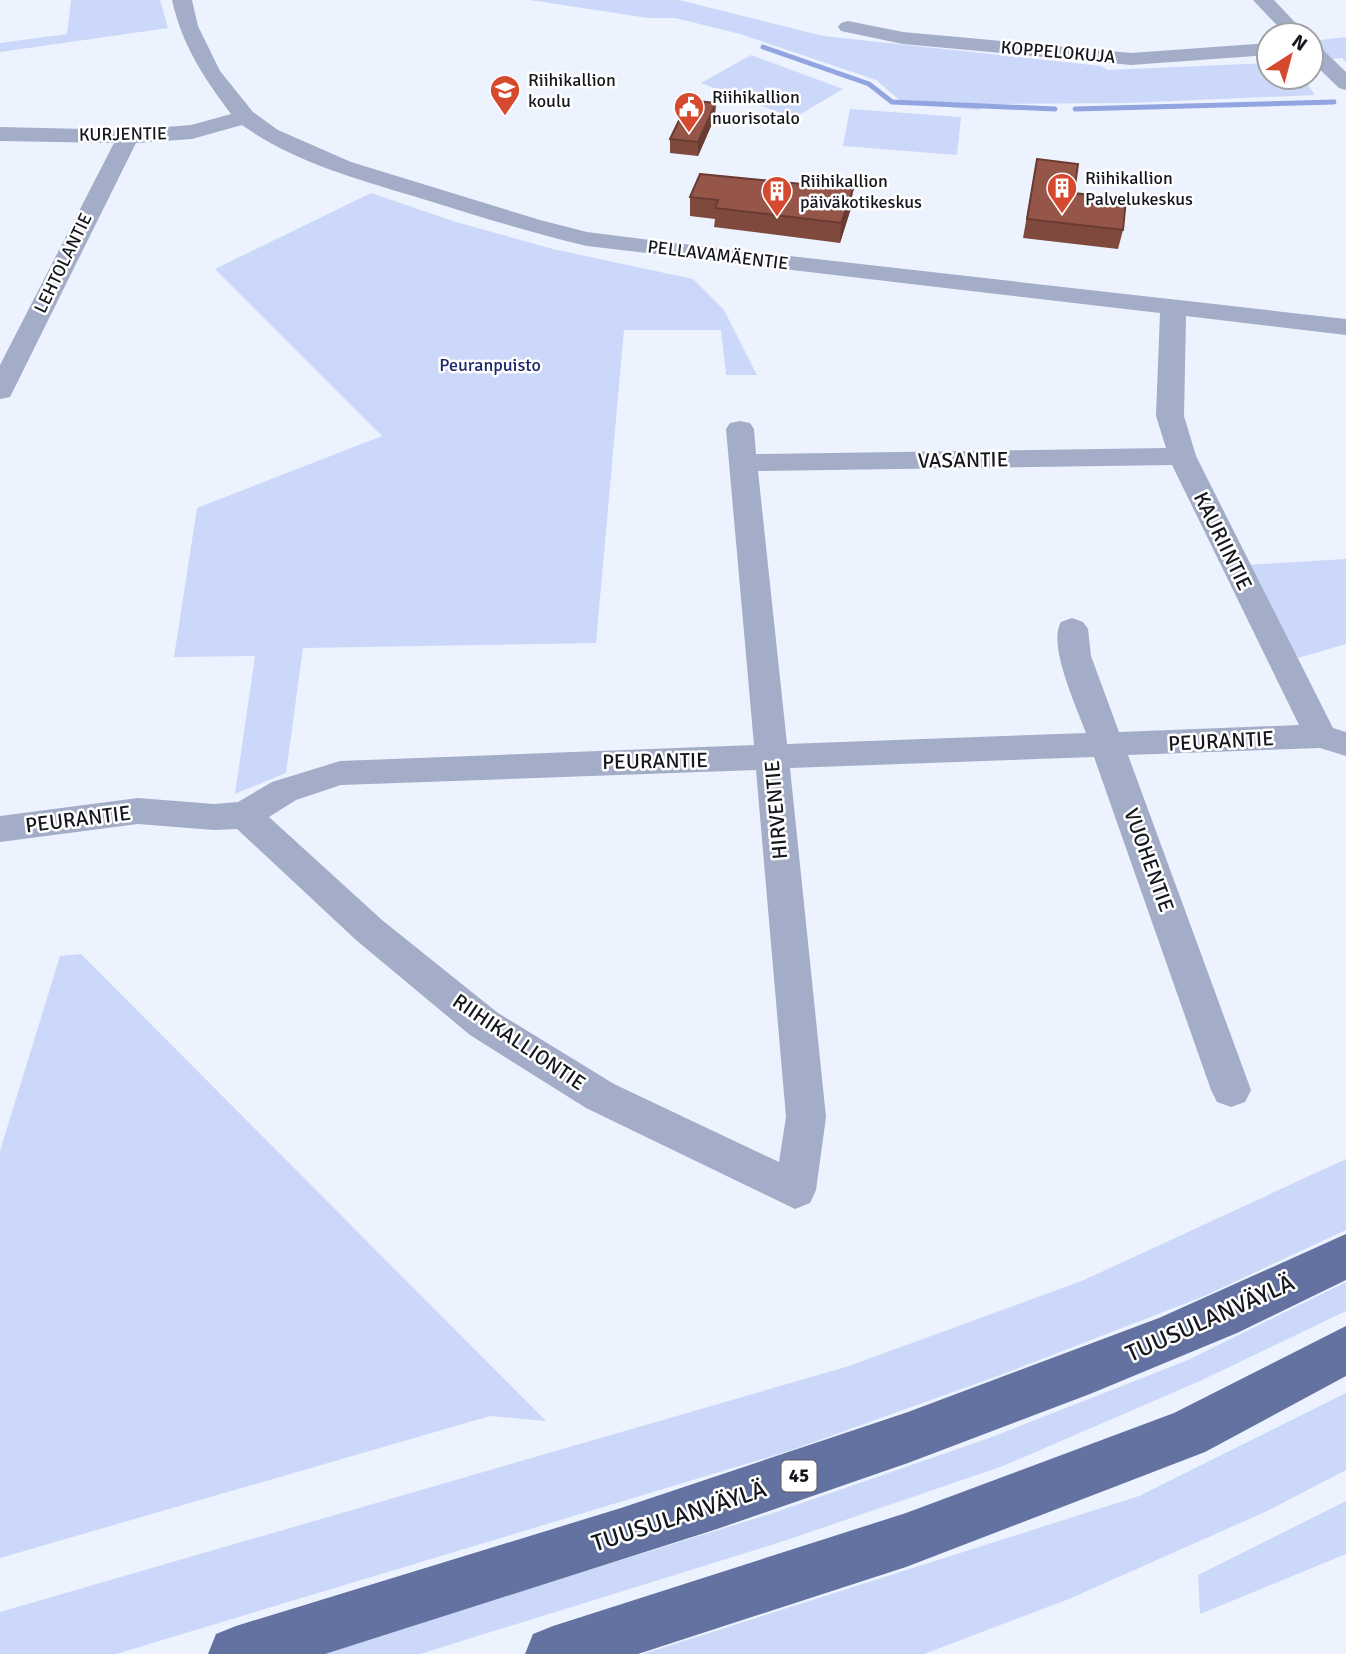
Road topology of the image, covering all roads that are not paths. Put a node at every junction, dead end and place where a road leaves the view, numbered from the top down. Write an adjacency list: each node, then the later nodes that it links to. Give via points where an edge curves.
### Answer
1 (182, 0): 8 (street, PELLAVAMÄENTIE, via 195,46)
2 (1263, 0): 3 (street)
3 (1283, 21)
4 (848, 27): 5 (street, KOPPELOKUJA, via 903,38 1131,59)
5 (1255, 50)
6 (1325, 63): 7 (street)
7 (1346, 84)
8 (245, 117): 10 (street, KURJENTIE, via 192,132); 11 (street, PELLAVAMÄENTIE, via 270,135 343,167 573,236)
9 (0, 134): 10 (street, KURJENTIE)
10 (128, 137): 13 (street, LEHTOLANTIE)
11 (1172, 307): 12 (street, PELLAVAMÄENTIE); 15 (street, KAURIINTIE, via 1170,416)
12 (1346, 327)
13 (0, 391)
14 (740, 429): 16 (street, HIRVENTIE)
15 (1182, 456): 16 (street, VASANTIE); 18 (street, KAURIINTIE)
16 (745, 463): 20 (street, HIRVENTIE)
17 (1072, 629): 19 (street, VUOHENTIE, via 1075,656)
18 (1333, 740): 19 (street, PEURANTIE)
19 (1107, 746): 20 (street, PEURANTIE); 23 (street, VUOHENTIE)
20 (771, 758): 21 (street, PEURANTIE, via 340,773 284,791); 24 (street, HIRVENTIE, via 806,1117)
21 (245, 815): 22 (street, PEURANTIE, via 138,811); 24 (street, RIIHIKALLIONTIE, via 369,930 484,1024 600,1096)
22 (0, 829)
23 (1231, 1090)
24 (795, 1190)
25 (1346, 1256): 27 (main road, TUUSULANVÄYLÄ / 45, via 1131,1354 868,1454)
26 (1346, 1350): 28 (main road, via 1187,1434 906,1540)
27 (236, 1654)
28 (553, 1654)

